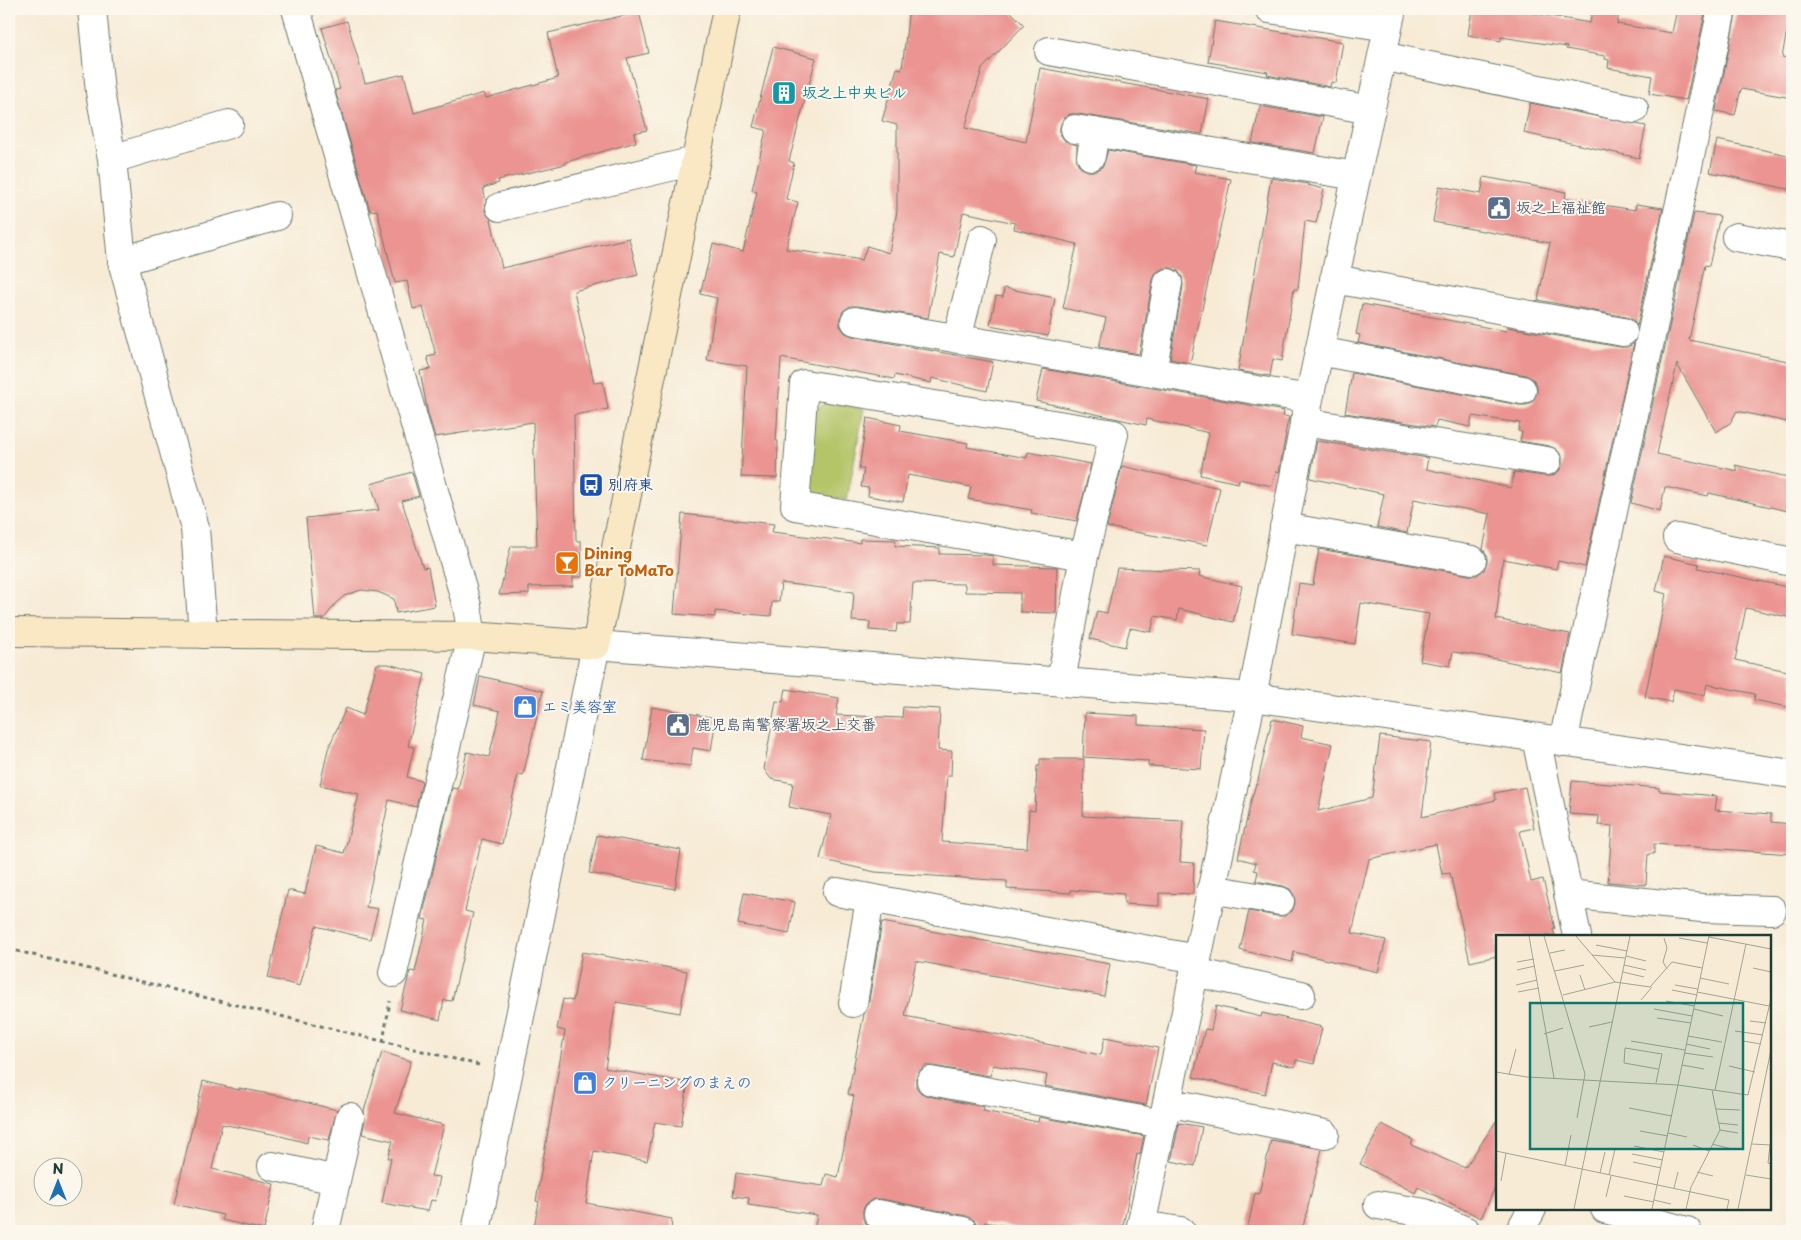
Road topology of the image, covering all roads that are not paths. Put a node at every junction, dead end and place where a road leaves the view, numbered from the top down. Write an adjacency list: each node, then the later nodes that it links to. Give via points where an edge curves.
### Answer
1 (92, 9): 13 (street, via 100,92)
2 (296, 9): 39 (street, via 467,606)
3 (727, 9): 14 (street)
4 (1269, 9): 6 (street)
5 (1722, 9): 44 (street)
6 (1390, 18): 8 (street)
7 (1049, 52): 10 (street)
8 (1382, 56): 9 (street); 10 (street)
9 (1634, 109)
10 (1370, 110): 15 (street)
11 (229, 124): 13 (street)
12 (1087, 139): 15 (street)
13 (112, 159): 21 (street)
14 (694, 161): 16 (street); 40 (street)
15 (1356, 176): 22 (street)
16 (500, 207)
17 (277, 216): 21 (street)
18 (1736, 237): 20 (street)
19 (982, 239): 26 (street)
20 (1792, 247)
21 (122, 261): 38 (street, via 195,528)
22 (1334, 279): 25 (street); 27 (street)
23 (1168, 283): 28 (street)
24 (855, 322): 26 (street)
25 (1624, 332)
26 (957, 339): 28 (street)
27 (1319, 351): 29 (street); 30 (street)
28 (1152, 372): 30 (street)
29 (1522, 390)
30 (1306, 411): 31 (street); 32 (street)
31 (1547, 461)
32 (1284, 526): 35 (street); 42 (street)
33 (1677, 538): 36 (street)
34 (1084, 556): 34 (street, via 1114,434 804,384 795,506); 41 (street)
35 (1472, 560)
36 (1792, 562)
37 (9, 632): 38 (street)
38 (203, 634): 39 (street)
39 (472, 636): 40 (street); 54 (street)
40 (596, 644): 41 (street); 69 (street)
41 (1061, 681): 42 (street)
42 (1252, 697): 43 (street); 46 (street)
43 (1536, 738): 44 (street); 48 (street)
44 (1563, 742): 45 (street)
45 (1792, 774)
46 (1211, 889): 50 (street); 53 (street)
47 (837, 892): 49 (street)
48 (1568, 894): 51 (street, via 1702,908); 52 (street)
49 (870, 899): 53 (street); 56 (street)
50 (1280, 901)
51 (1772, 910)
52 (1577, 935)
53 (1195, 965): 55 (street); 58 (street)
54 (393, 973)
55 (1301, 995)
56 (853, 1003)
57 (931, 1081): 58 (street)
58 (1165, 1113): 60 (street); 67 (street)
59 (350, 1116): 62 (street)
60 (1326, 1134)
61 (272, 1166): 62 (street)
62 (336, 1180): 68 (street)
63 (1378, 1205): 72 (street, via 1425,1213)
64 (1531, 1210): 73 (street)
65 (1609, 1210): 74 (street)
66 (878, 1214): 70 (street)
67 (1141, 1228): 71 (street)
68 (325, 1231)
69 (476, 1231)
70 (963, 1231)
71 (1181, 1231)
72 (1466, 1231)
73 (1520, 1231)
74 (1687, 1231)

